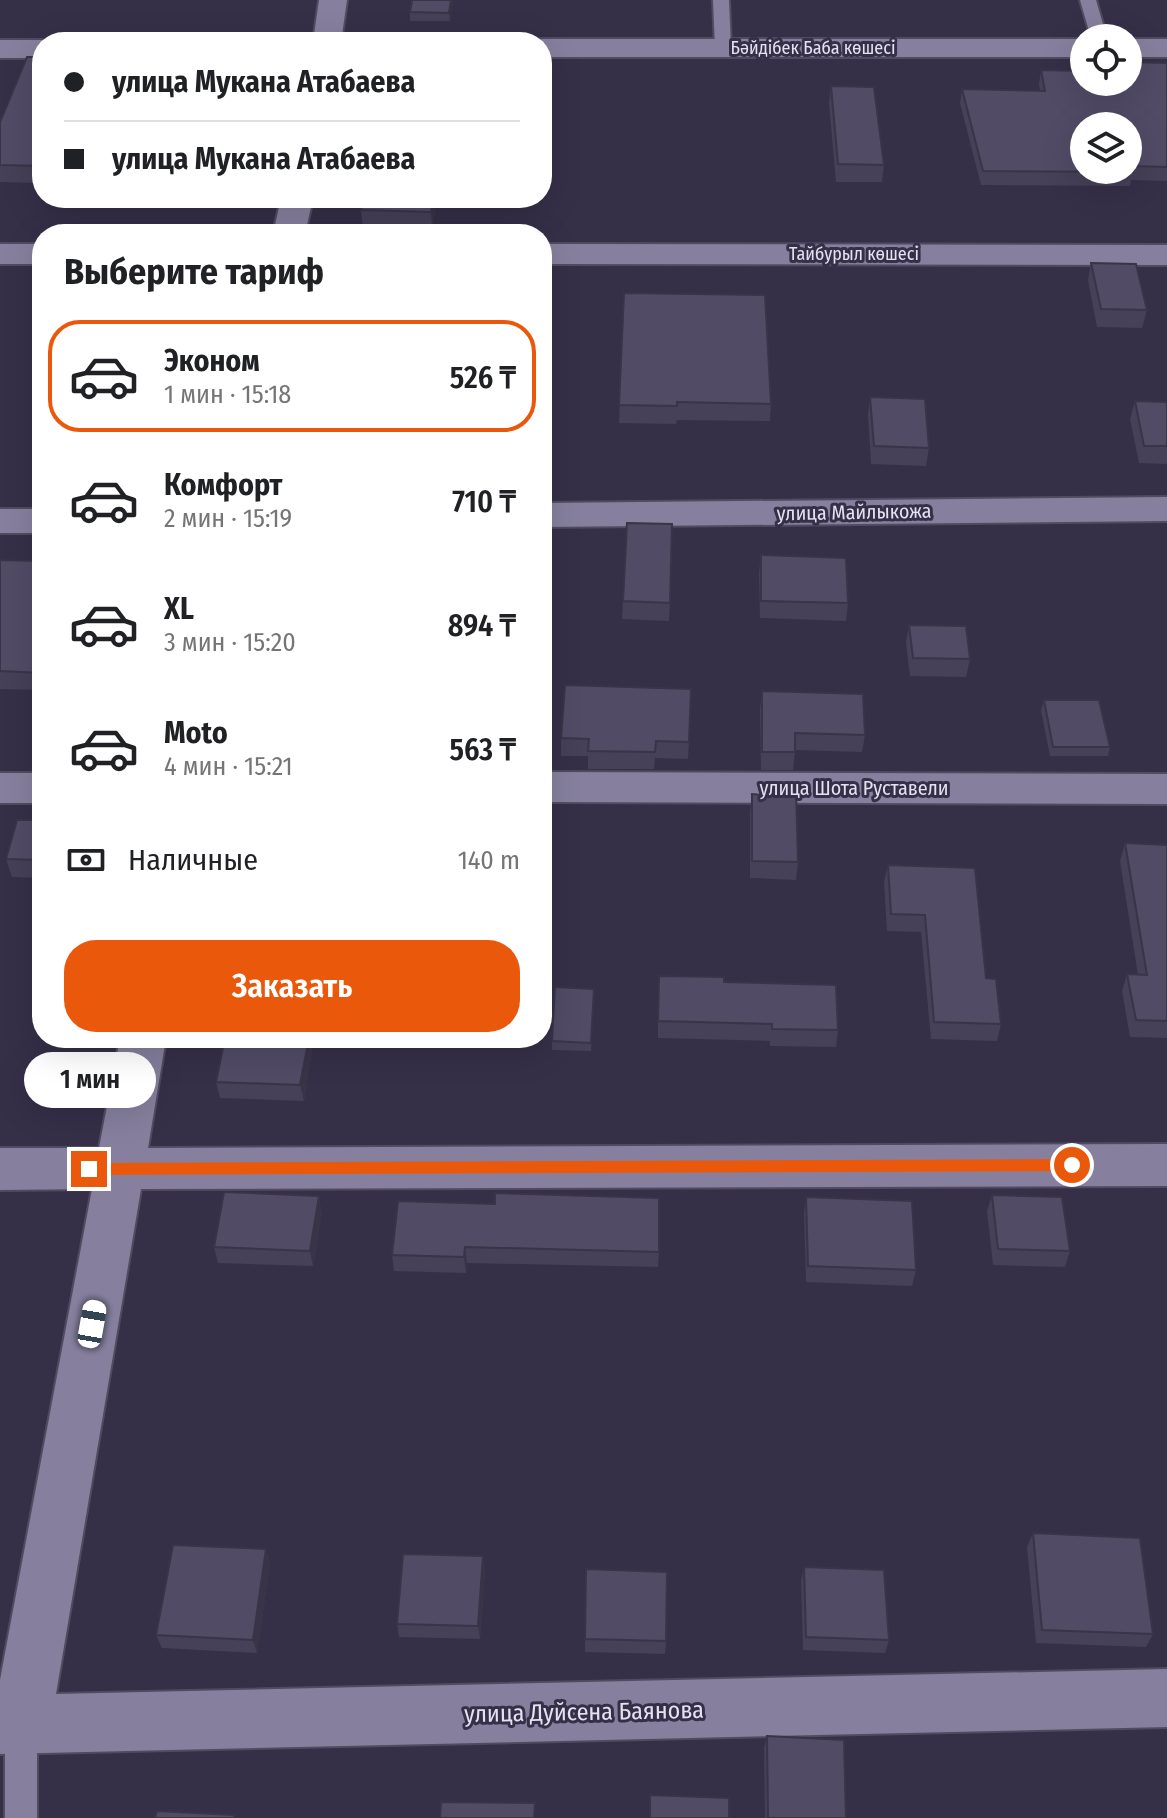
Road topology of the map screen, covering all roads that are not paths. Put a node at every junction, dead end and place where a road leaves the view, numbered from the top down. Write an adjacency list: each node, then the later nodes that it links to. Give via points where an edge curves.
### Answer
1 (333, 0): 5 (street)
2 (721, 0): 7 (lane)
3 (1088, 0): 4 (lane)
4 (1095, 24)
5 (328, 32)
6 (552, 48): 7 (street, Бәйдібек Баба көшесі)
7 (723, 48): 8 (street, Бәйдібек Баба көшесі)
8 (1070, 48)
9 (1142, 48): 10 (street)
10 (1167, 48)
11 (0, 49): 12 (street)
12 (32, 49)
13 (0, 254): 14 (street)
14 (32, 254)
15 (552, 254): 16 (street, Тайбурыл көшесі)
16 (1167, 255)
17 (1167, 509): 18 (street, улица Майлыкожа)
18 (552, 515)
19 (0, 521): 20 (street)
20 (32, 521)
21 (552, 787): 24 (street, улица Шота Руставели)
22 (0, 788): 23 (street)
23 (32, 788)
24 (1167, 789)
25 (141, 1048): 28 (street)
26 (1167, 1165): 28 (street)
27 (0, 1169): 28 (street)
28 (119, 1169): 30 (street)
29 (1167, 1698): 30 (street, улица Дуйсена Баянова)
30 (11, 1725): 31 (lane)
31 (21, 1818)

